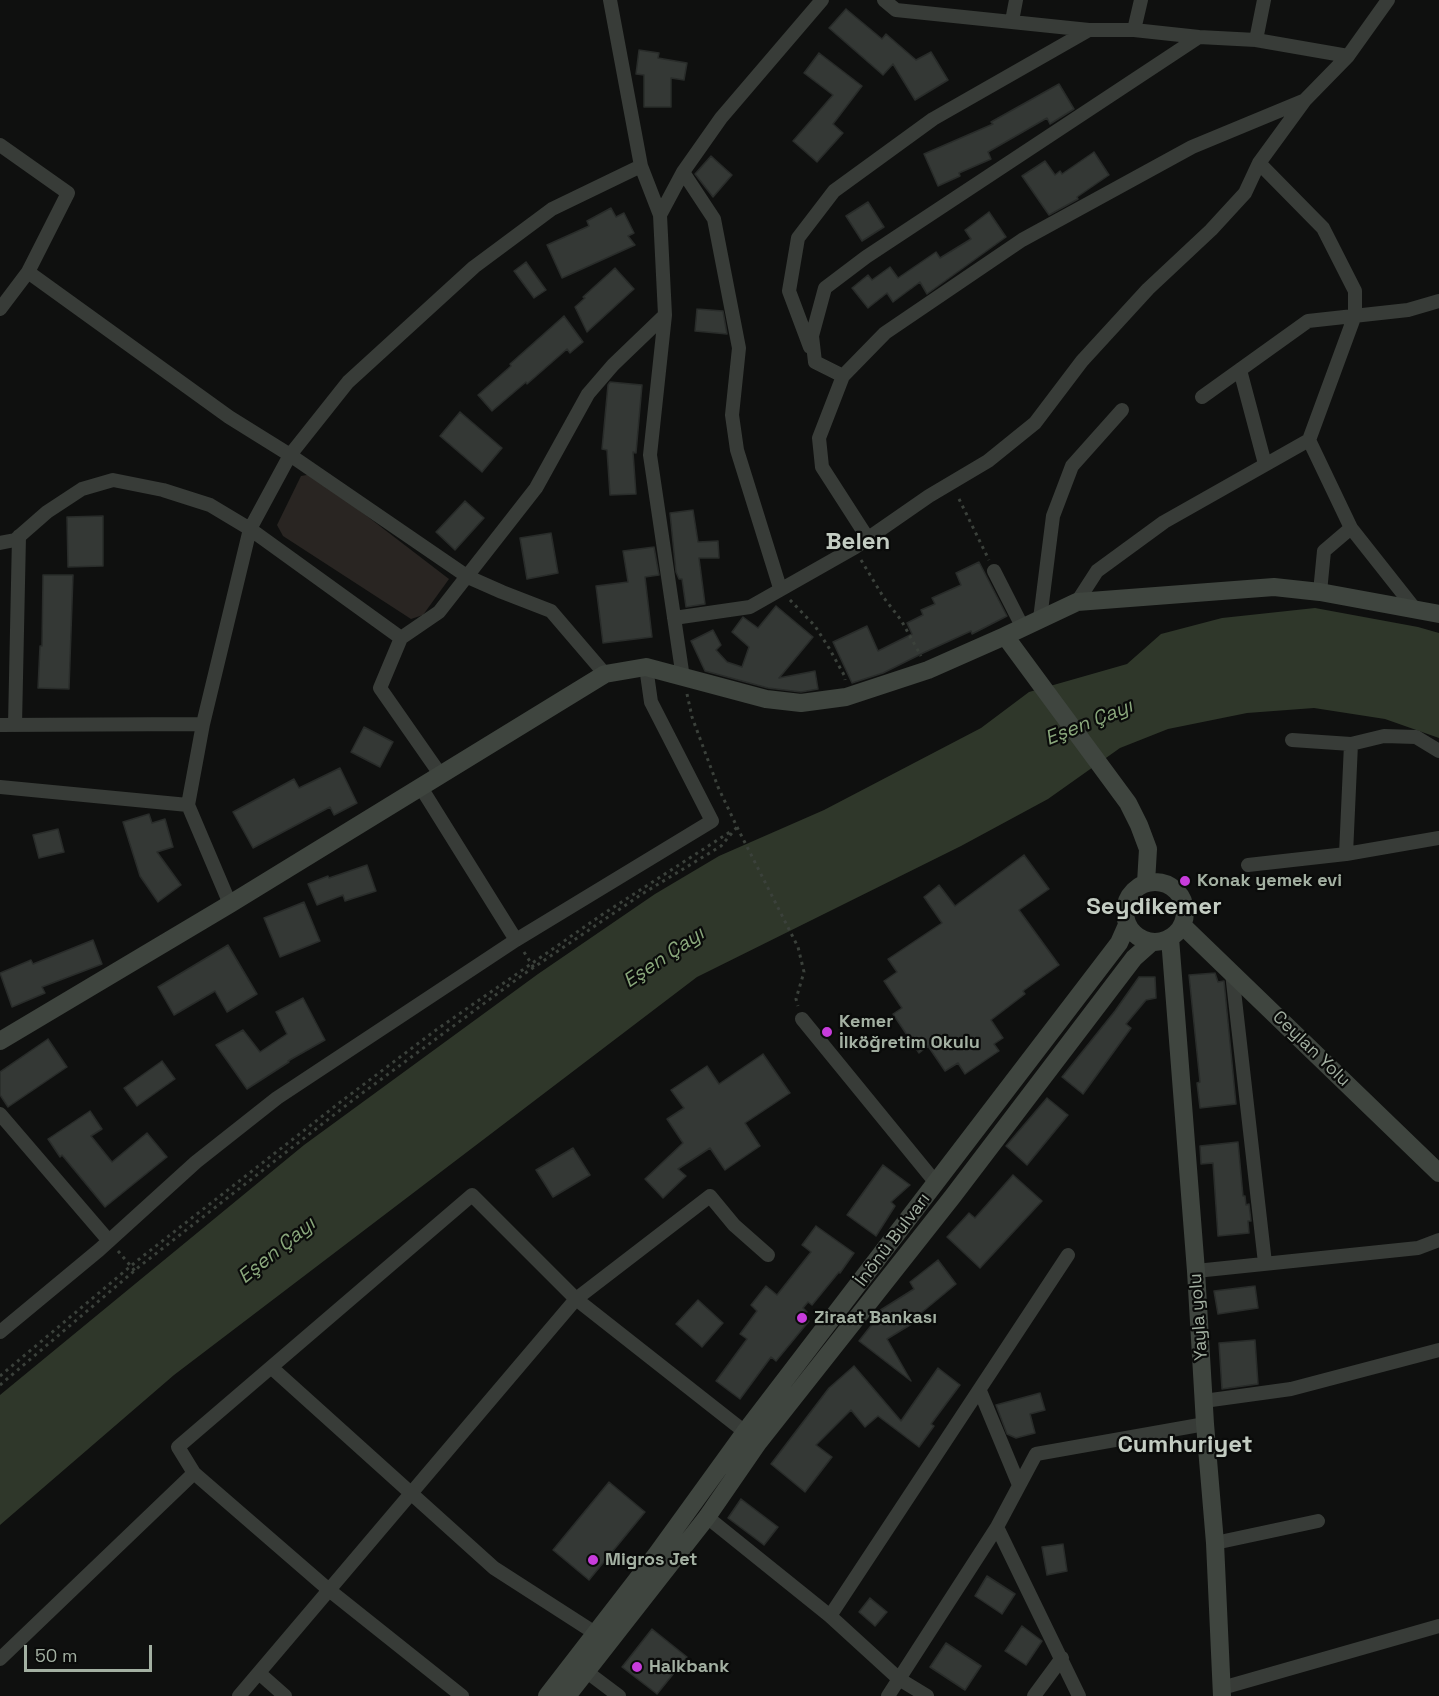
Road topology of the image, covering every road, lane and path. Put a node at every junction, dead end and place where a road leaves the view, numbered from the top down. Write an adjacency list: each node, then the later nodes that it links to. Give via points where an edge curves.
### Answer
1 (610, 0): 17 (street)
2 (822, 0): 18 (street, via 721,118)
3 (884, 0): 8 (street, via 896,10)
4 (1016, 0): 8 (street)
5 (1141, 0): 10 (street)
6 (1264, 0): 12 (street)
7 (1388, 0): 13 (street)
8 (1012, 21): 9 (street)
9 (1089, 30): 10 (street); 25 (street, via 933,119 834,191 798,238 789,291)
10 (1134, 30): 11 (street)
11 (1199, 37): 12 (street); 25 (street, via 825,288 812,336)
12 (1256, 40): 13 (street)
13 (1348, 56): 14 (street)
14 (1305, 100): 16 (street); 27 (street, via 1192,147 1022,240 885,333)
15 (0, 145): 20 (street, via 68,193)
16 (1259, 163): 24 (street, via 1323,228 1355,291); 37 (street, via 1245,193 1082,361 1035,423 988,461)
17 (641, 165): 19 (street); 31 (street, via 552,209 474,267 348,382)
18 (683, 172): 19 (street); 42 (street, via 714,219 739,348 732,415 737,450)
19 (660, 215): 23 (street)
20 (28, 272): 22 (street); 31 (street, via 229,417)
21 (1439, 301): 24 (street, via 1408,310)
22 (0, 309)
23 (665, 315): 41 (street, via 588,394 536,488); 47 (street, via 650,455)
24 (1355, 315): 26 (street, via 1308,321); 30 (street)
25 (815, 362): 27 (street)
26 (1240, 370): 28 (street); 32 (street)
27 (843, 376): 37 (street, via 819,438 822,467)
28 (1202, 397)
29 (1122, 410): 48 (street, via 1072,466 1053,516)
30 (1309, 440): 32 (street); 34 (street)
31 (290, 455): 35 (street); 41 (street)
32 (1265, 464): 44 (street, via 1164,522 1097,572)
33 (959, 499): 40 (path)
34 (1351, 528): 43 (street, via 1324,550); 45 (street)
35 (250, 529): 36 (street, via 210,505 113,480 82,489 46,512); 51 (street); 57 (street)
36 (19, 536): 38 (street); 59 (street)
37 (867, 537): 39 (street)
38 (0, 543)
39 (854, 548): 42 (street); 53 (path)
40 (994, 571): 49 (street)
41 (468, 576): 51 (street, via 439,612); 54 (street, via 551,611)
42 (780, 588): 47 (street, via 750,607); 56 (path, via 830,648 844,675)
43 (1320, 592): 44 (street, via 1274,587); 45 (street)
44 (1077, 602): 48 (street)
45 (1415, 609): 46 (street)
46 (1439, 614)
47 (674, 618): 55 (street)
48 (1040, 619): 49 (street)
49 (1023, 628): 50 (street)
50 (1005, 636): 53 (street); 71 (street, via 1128,803 1148,849)
51 (401, 638): 63 (street, via 381,688)
52 (646, 667): 54 (street); 55 (street); 75 (street, via 651,702 712,820)
53 (928, 670): 56 (street)
54 (605, 674): 63 (street)
55 (683, 678): 56 (street, via 766,699 801,703); 67 (path, via 692,717)
56 (846, 697)
57 (202, 724): 59 (street); 66 (street)
58 (0, 725): 59 (street)
59 (15, 725)
60 (1292, 740): 61 (street)
61 (1351, 744): 62 (street, via 1384,736 1416,737); 69 (street)
62 (1439, 750)
63 (440, 774): 64 (street)
64 (420, 786): 72 (street); 75 (street)
65 (0, 787): 66 (street)
66 (188, 806): 72 (street)
67 (737, 827): 78 (path, via 798,947 804,972 796,999); 89 (path, via 436,1030); 90 (path, via 721,846 524,974 353,1100)
68 (1439, 838): 69 (street)
69 (1346, 854): 70 (street)
70 (1248, 865)
71 (1146, 883): 73 (street, via 1137,887 1125,904); 74 (street, via 1167,884 1176,890 1185,906)
72 (230, 904): 79 (street)
73 (1127, 925): 76 (street, via 1142,939); 82 (street, İnönü Bulvarı, via 1119,943)
74 (1182, 925): 76 (street); 77 (street, Ceylan Yolu)
75 (516, 940): 85 (street, via 277,1098 196,1162)
76 (1161, 940): 83 (street, İnönü Bulvarı, via 1134,958); 91 (street, Yayla yolu)
77 (1232, 973): 81 (street, Ceylan Yolu); 88 (street)
78 (802, 1019): 82 (street)
79 (0, 1041)
80 (0, 1114): 85 (street)
81 (1437, 1169)
82 (936, 1183): 83 (street); 101 (street, İnönü Bulvarı)
83 (953, 1196): 101 (street, İnönü Bulvarı)
84 (1439, 1240): 88 (street, via 1418,1248)
85 (109, 1241): 89 (path); 93 (street)
86 (768, 1255): 92 (street, via 734,1225 710,1196)
87 (1068, 1255): 98 (street)
88 (1264, 1263): 91 (street)
89 (130, 1266): 90 (path); 96 (path)
90 (135, 1271): 97 (path)
91 (1196, 1271): 99 (street, Yayla yolu)
92 (576, 1299): 95 (street, via 472,1195); 101 (street); 104 (street)
93 (0, 1332)
94 (1439, 1350): 99 (street, via 1291,1389)
95 (272, 1368): 102 (street, via 178,1447); 104 (street)
96 (0, 1376)
97 (0, 1384)
98 (980, 1391): 103 (street); 110 (street)
99 (1204, 1401): 100 (street, Yayla yolu)
100 (1205, 1424): 103 (street, via 1036,1454); 108 (street, Yayla yolu)
101 (752, 1438): 105 (street, İnönü Bulvarı); 112 (street, İnönü Bulvarı)
102 (195, 1473): 109 (street); 114 (street)
103 (1019, 1485): 107 (street)
104 (411, 1493): 109 (street); 112 (street, via 494,1568)
105 (706, 1517): 110 (street); 115 (street, İnönü Bulvarı)
106 (1318, 1521): 108 (street)
107 (997, 1527): 113 (street); 117 (street)
108 (1215, 1543): 118 (street, Yayla yolu)
109 (329, 1590): 116 (street); 121 (street)
110 (830, 1616): 117 (street)
111 (1439, 1626): 118 (street)
112 (595, 1633): 115 (street, İnönü Bulvarı)
113 (1062, 1658): 127 (street); 128 (street)
114 (0, 1659)
115 (580, 1667): 122 (street, İnönü Bulvarı); 123 (street, İnönü Bulvarı); 124 (street)
116 (259, 1672): 119 (street); 120 (street)
117 (899, 1679): 125 (street); 126 (street)
118 (1222, 1692)
119 (239, 1696)
120 (285, 1696)
121 (462, 1696)
122 (547, 1696)
123 (567, 1696)
124 (619, 1696)
125 (888, 1696)
126 (927, 1696)
127 (1034, 1696)
128 (1079, 1696)

